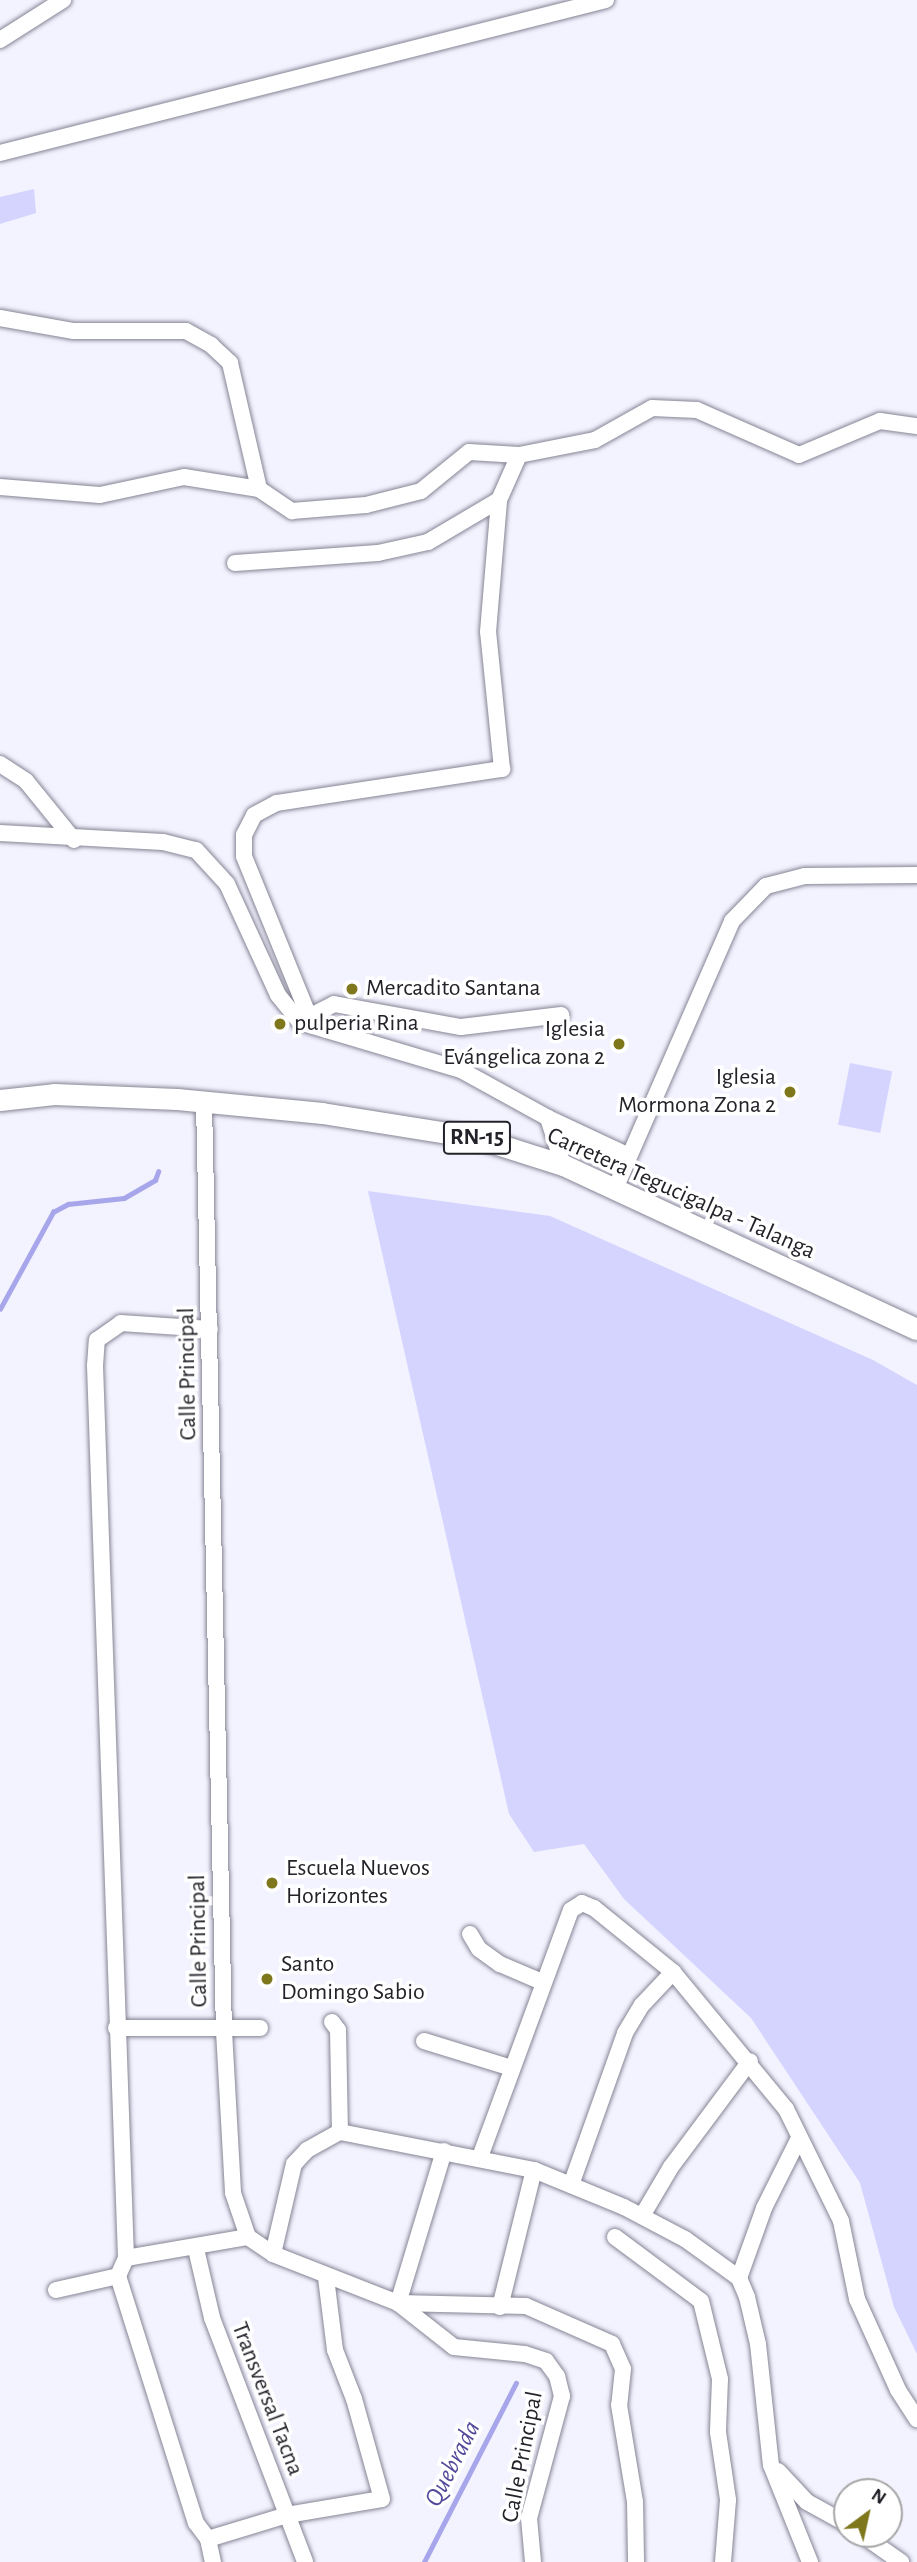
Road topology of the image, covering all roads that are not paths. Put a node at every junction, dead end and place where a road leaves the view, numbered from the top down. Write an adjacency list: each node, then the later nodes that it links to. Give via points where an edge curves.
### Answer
1 (63, 0): 3 (street)
2 (606, 0): 4 (street)
3 (0, 40)
4 (0, 153)
5 (0, 318): 9 (street, via 74,331 186,331 211,345 230,363)
6 (917, 426): 7 (street, via 880,421 799,455 697,410 674,406 652,408 595,440)
7 (519, 455): 9 (street, via 469,452 421,491 366,505 292,511); 10 (street)
8 (0, 487): 9 (street, via 100,495 184,477)
9 (259, 489)
10 (499, 500): 11 (street, via 428,542 378,552); 17 (street, via 488,632 502,769 277,803 254,815 244,835 244,856)
11 (235, 564)
12 (0, 764): 14 (street, via 26,781)
13 (0, 833): 14 (street)
14 (74, 840): 17 (street, via 163,842 195,850 227,884 278,995)
15 (917, 875): 21 (street, via 805,876 766,886 732,921)
16 (561, 1015): 17 (street, via 461,1027 334,1004)
17 (304, 1018): 20 (street, via 461,1070)
18 (0, 1100): 19 (main road, Carretera Tegucigalpa - Talanga / RN-15, via 54,1094)
19 (204, 1102): 22 (main road, Carretera Tegucigalpa - Talanga / RN-15, via 322,1113 478,1138); 24 (street, Calle Principal)
20 (548, 1118): 21 (street); 22 (street)
21 (629, 1156): 23 (street)
22 (563, 1166): 23 (main road, Carretera Tegucigalpa - Talanga / RN-15)
23 (615, 1189): 25 (main road, Carretera Tegucigalpa - Talanga / RN-15)
24 (210, 1329): 30 (street, via 121,1323 97,1340); 32 (street, Calle Principal)
25 (917, 1329)
26 (470, 1934): 28 (street, via 479,1949 500,1964)
27 (673, 1972): 28 (street, via 582,1903 571,1910); 34 (street); 41 (street, via 642,2005 625,2033)
28 (542, 1982): 35 (street)
29 (332, 2022): 36 (street, via 338,2030)
30 (116, 2028): 32 (street); 47 (street)
31 (260, 2028): 32 (street)
32 (224, 2031): 43 (street, Calle Principal, via 233,2193)
33 (424, 2041): 35 (street)
34 (750, 2061): 37 (street, via 786,2109); 42 (street, via 671,2167)
35 (512, 2068): 39 (street)
36 (340, 2132): 38 (street); 46 (street, via 307,2150 294,2164)
37 (798, 2140): 50 (street, via 764,2207); 54 (street, via 841,2221 857,2299 898,2390)
38 (444, 2151): 39 (street); 52 (street)
39 (480, 2157): 40 (street)
40 (534, 2170): 41 (street); 53 (street)
41 (570, 2185): 42 (street)
42 (642, 2216): 50 (street, via 685,2239)
43 (248, 2237): 45 (street); 46 (street, Calle Principal)
44 (615, 2237): 65 (street, via 701,2301 720,2379 718,2432 728,2500 722,2530)
45 (195, 2249): 47 (street); 56 (street, Transversal Tacna, via 212,2318)
46 (273, 2254): 49 (street, Calle Principal)
47 (126, 2258): 48 (street)
48 (118, 2276): 51 (street); 58 (street, via 196,2523)
49 (326, 2278): 52 (street, Calle Principal); 56 (street, via 335,2350 382,2500)
50 (739, 2278): 55 (street, via 758,2344)
51 (56, 2290)
52 (398, 2303): 53 (street); 63 (street, Calle Principal, via 454,2347 525,2354 546,2361 557,2376 562,2396 558,2417 529,2518)
53 (500, 2307): 64 (street, via 526,2306 597,2334 618,2355 623,2369 619,2405 635,2502)
54 (917, 2418)
55 (772, 2465): 57 (street, via 807,2502); 66 (street)
56 (287, 2515): 58 (street); 62 (street, Transversal Tacna)
57 (833, 2516)
58 (208, 2539): 61 (street)
59 (879, 2548): 60 (street)
60 (896, 2561)
61 (213, 2562)
62 (305, 2562)
63 (533, 2562)
64 (636, 2562)
65 (723, 2562)
66 (810, 2562)

